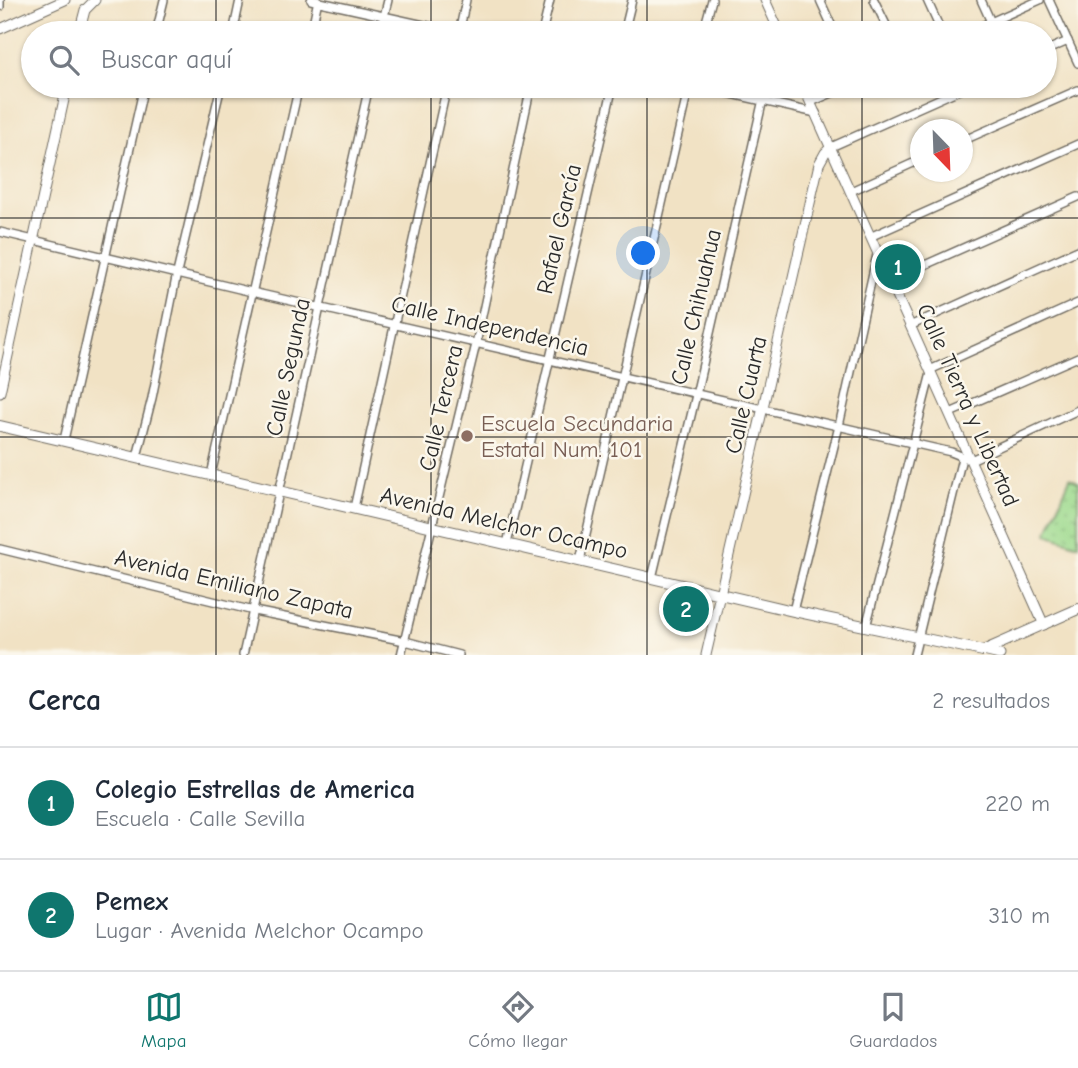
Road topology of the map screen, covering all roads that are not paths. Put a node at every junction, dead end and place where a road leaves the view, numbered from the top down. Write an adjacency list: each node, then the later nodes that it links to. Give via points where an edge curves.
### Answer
1 (0, 0): 20 (street)
2 (65, 0): 19 (street)
3 (95, 0): 22 (street)
4 (164, 0): 23 (street)
5 (240, 0): 24 (street)
6 (388, 0): 21 (street)
7 (466, 0): 28 (street)
8 (550, 0): 29 (street)
9 (632, 0): 30 (street)
10 (712, 0): 31 (street)
11 (765, 0): 32 (street)
12 (820, 0): 33 (street)
13 (874, 0): 34 (street)
14 (927, 0): 35 (street)
15 (981, 0): 36 (street)
16 (1040, 0): 37 (street)
17 (1049, 0): 39 (street)
18 (316, 1): 21 (street); 25 (street)
19 (51, 3): 38 (street)
20 (0, 7)
21 (384, 17): 26 (street); 27 (street)
22 (82, 21)
23 (159, 21)
24 (236, 21)
25 (313, 21)
26 (383, 21)
27 (403, 21)
28 (462, 21)
29 (545, 21)
30 (627, 21)
31 (706, 21)
32 (775, 21)
33 (830, 21)
34 (884, 21)
35 (937, 21)
36 (991, 21)
37 (993, 21)
38 (0, 29)
39 (1068, 41): 40 (street); 41 (street)
40 (1057, 46)
41 (1078, 63)
42 (1078, 90): 59 (street)
43 (64, 98): 67 (street)
44 (141, 98): 70 (street)
45 (218, 98): 71 (street)
46 (296, 98): 73 (street)
47 (366, 98): 75 (street, Calle Segunda)
48 (444, 98): 76 (street)
49 (528, 98): 78 (street, Calle Tercera)
50 (609, 98): 80 (street, Rafael García)
51 (686, 98): 82 (street)
52 (753, 98): 56 (street)
53 (809, 98): 57 (street, Calle Tierra y Libertad)
54 (820, 98): 57 (street)
55 (941, 98): 61 (street)
56 (762, 100): 58 (street); 84 (street, Calle Chihuahua)
57 (811, 102): 58 (street, Calle Tierra y Libertad)
58 (816, 113): 61 (street, Calle Tierra y Libertad)
59 (973, 136)
60 (1078, 144): 66 (street)
61 (831, 147): 63 (street, Calle Tierra y Libertad); 85 (street, Calle Cuarta, via 819,164)
62 (910, 164): 63 (street)
63 (851, 191): 66 (street, Calle Tierra y Libertad)
64 (1078, 197): 72 (street)
65 (0, 232): 67 (street, Calle Independencia)
66 (872, 236): 68 (street, Calle Tierra y Libertad)
67 (32, 240): 70 (street, Calle Independencia); 83 (street)
68 (878, 250): 72 (street, Calle Tierra y Libertad); 89 (street)
69 (1078, 250): 77 (street)
70 (105, 256): 71 (street, Calle Independencia); 90 (street)
71 (177, 273): 73 (street, Calle Independencia); 92 (street)
72 (891, 280): 77 (street, Calle Tierra y Libertad)
73 (252, 292): 75 (street, Calle Independencia); 94 (street)
74 (1078, 303): 81 (street)
75 (321, 307): 76 (street, Calle Independencia); 95 (street, Calle Segunda)
76 (395, 323): 78 (street, Calle Independencia); 96 (street)
77 (912, 325): 81 (street, Calle Tierra y Libertad)
78 (476, 344): 80 (street, Calle Independencia); 97 (street, Calle Tercera)
79 (1078, 357): 87 (street)
80 (548, 359): 82 (street, Calle Independencia); 98 (street, Rafael García)
81 (932, 369): 87 (street, Calle Tierra y Libertad); 91 (street)
82 (623, 377): 84 (street, Calle Independencia); 100 (street)
83 (0, 391)
84 (696, 395): 85 (street, Calle Independencia); 101 (street, Calle Chihuahua)
85 (763, 408): 89 (street, Calle Independencia); 102 (street, Calle Cuarta)
86 (1078, 410): 93 (street)
87 (950, 413): 93 (street, Calle Tierra y Libertad)
88 (0, 426): 90 (main road, Avenida Melchor Ocampo)
89 (839, 426): 91 (street, Calle Independencia); 105 (street)
90 (64, 440): 92 (main road, Avenida Melchor Ocampo)
91 (912, 443): 93 (street, Calle Independencia); 107 (street)
92 (137, 457): 94 (main road, Avenida Melchor Ocampo)
93 (967, 459): 106 (street, Calle Tierra y Libertad); 108 (street)
94 (211, 475): 95 (main road, Avenida Melchor Ocampo)
95 (281, 492): 96 (main road, Avenida Melchor Ocampo); 104 (street, Calle Segunda)
96 (354, 508): 97 (main road, Avenida Melchor Ocampo)
97 (433, 527): 98 (main road, Avenida Melchor Ocampo); 109 (street, Calle Tercera)
98 (507, 544): 100 (main road, Avenida Melchor Ocampo)
99 (0, 549): 104 (street, Avenida Emiliano Zapata)
100 (580, 561): 101 (main road, Avenida Melchor Ocampo)
101 (652, 578): 102 (main road, Avenida Melchor Ocampo)
102 (720, 594): 105 (main road, Avenida Melchor Ocampo); 114 (street, Calle Cuarta)
103 (1078, 609): 106 (main road)
104 (254, 611): 109 (street, Avenida Emiliano Zapata); 111 (street, Calle Segunda)
105 (793, 611): 107 (main road, Avenida Melchor Ocampo)
106 (1044, 625): 110 (main road)
107 (866, 627): 108 (main road, Avenida Melchor Ocampo)
108 (918, 639): 110 (main road, Avenida Melchor Ocampo); 115 (street)
109 (405, 641): 112 (street, Calle Tercera); 113 (street, Avenida Emiliano Zapata)
110 (983, 651): 116 (street, Avenida Melchor Ocampo)
111 (243, 655)
112 (401, 655)
113 (459, 655)
114 (706, 655)
115 (914, 655)
116 (1000, 655)

